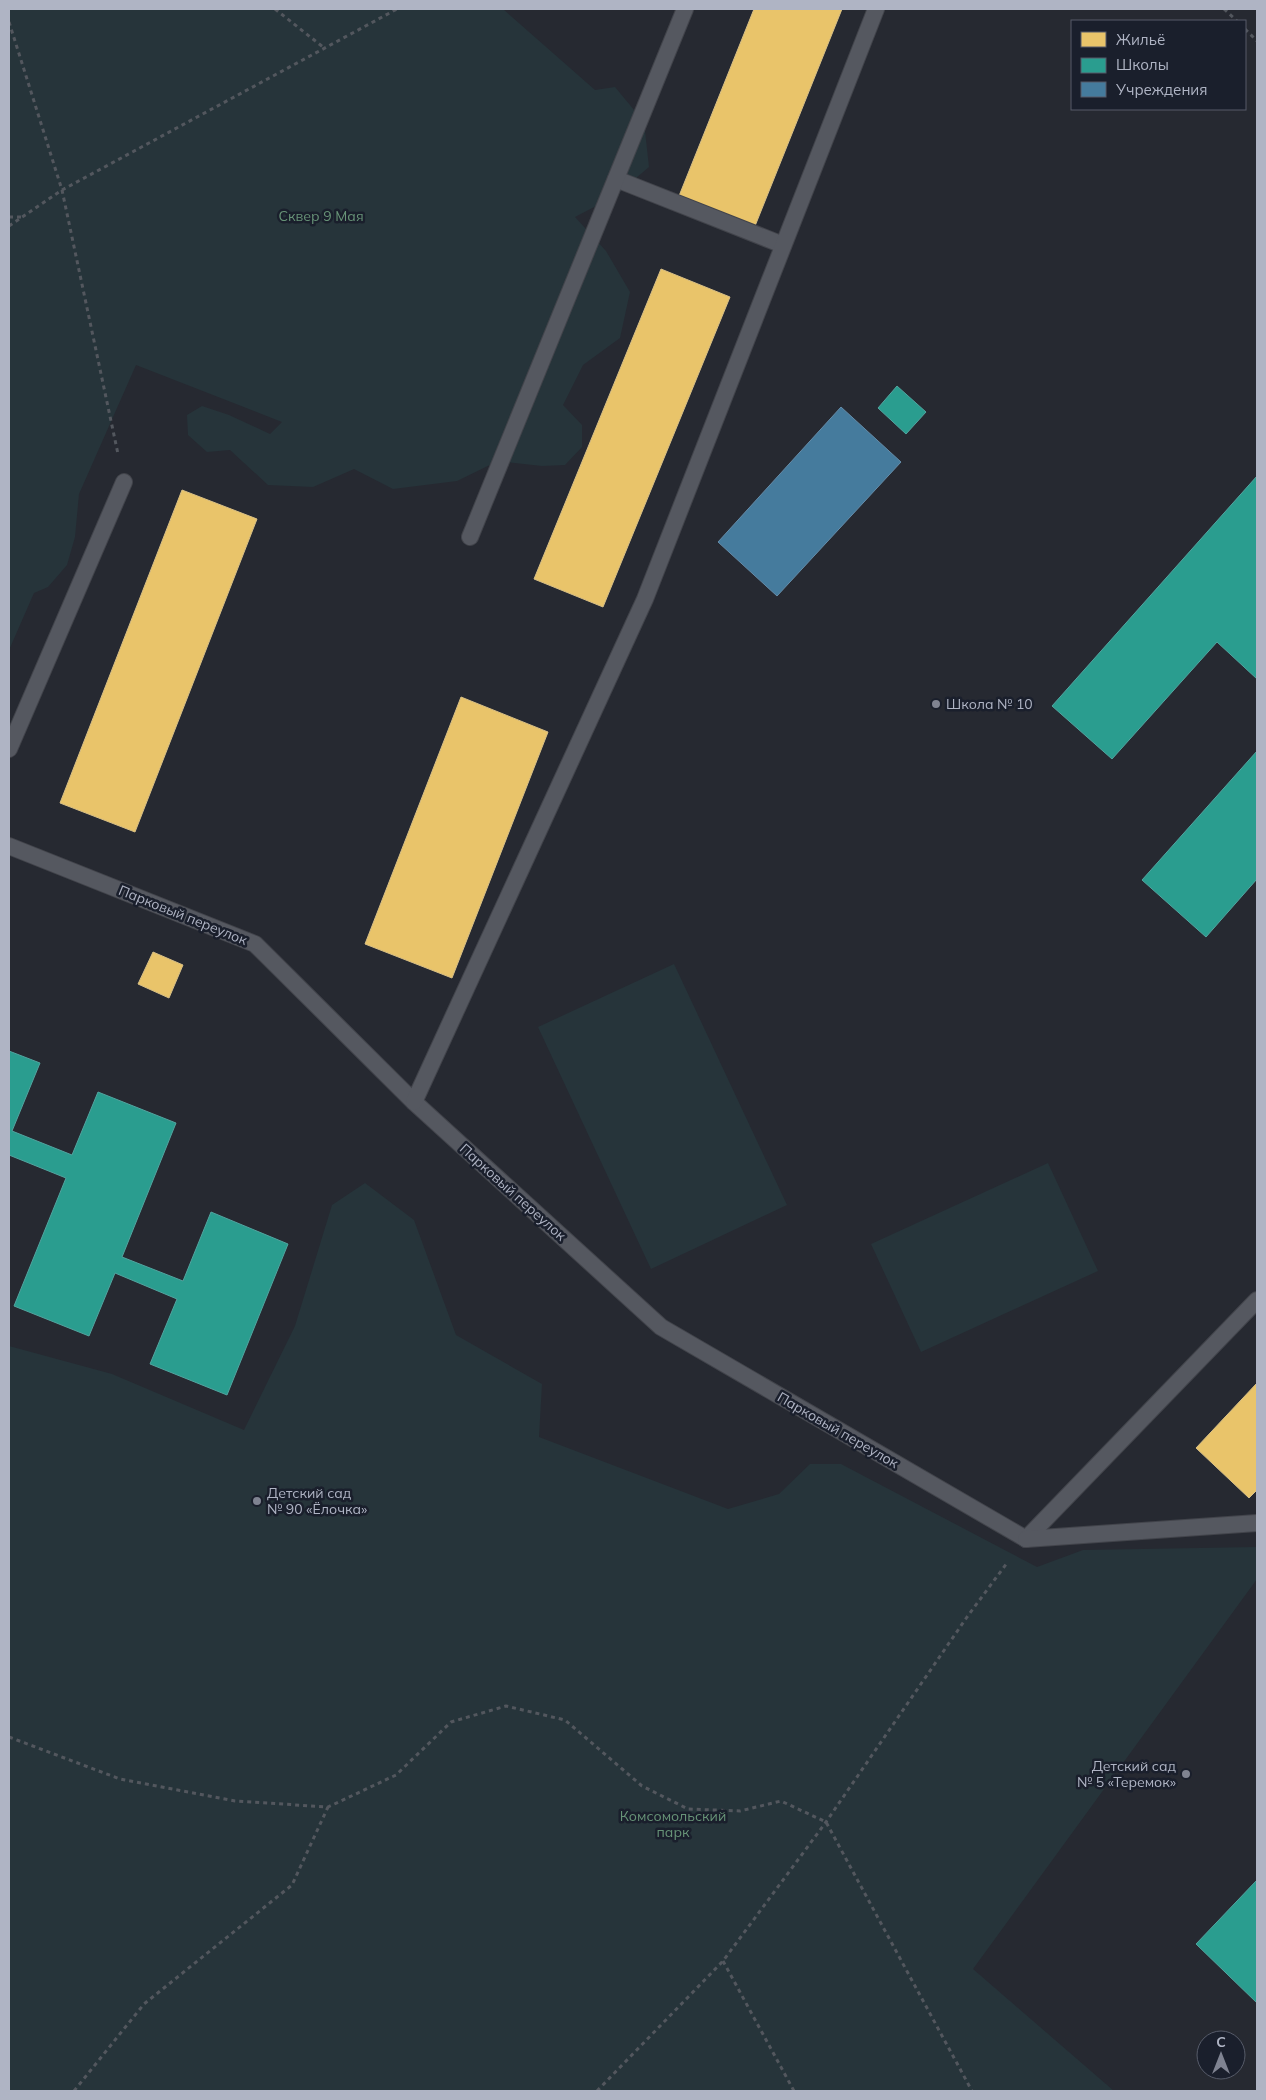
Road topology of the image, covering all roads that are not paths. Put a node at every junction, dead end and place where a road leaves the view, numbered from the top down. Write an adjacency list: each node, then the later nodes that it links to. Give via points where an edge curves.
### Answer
1 (685, 9): 3 (lane)
2 (876, 9): 4 (lane)
3 (616, 179): 4 (lane); 6 (lane)
4 (783, 245): 9 (lane, via 645,599)
5 (124, 482): 7 (lane)
6 (470, 537)
7 (9, 749)
8 (9, 846): 9 (lane, Парковый переулок, via 255,944)
9 (414, 1102): 12 (lane, Парковый переулок, via 661,1327)
10 (1257, 1300): 12 (lane)
11 (1257, 1523): 12 (lane)
12 (1026, 1539)

